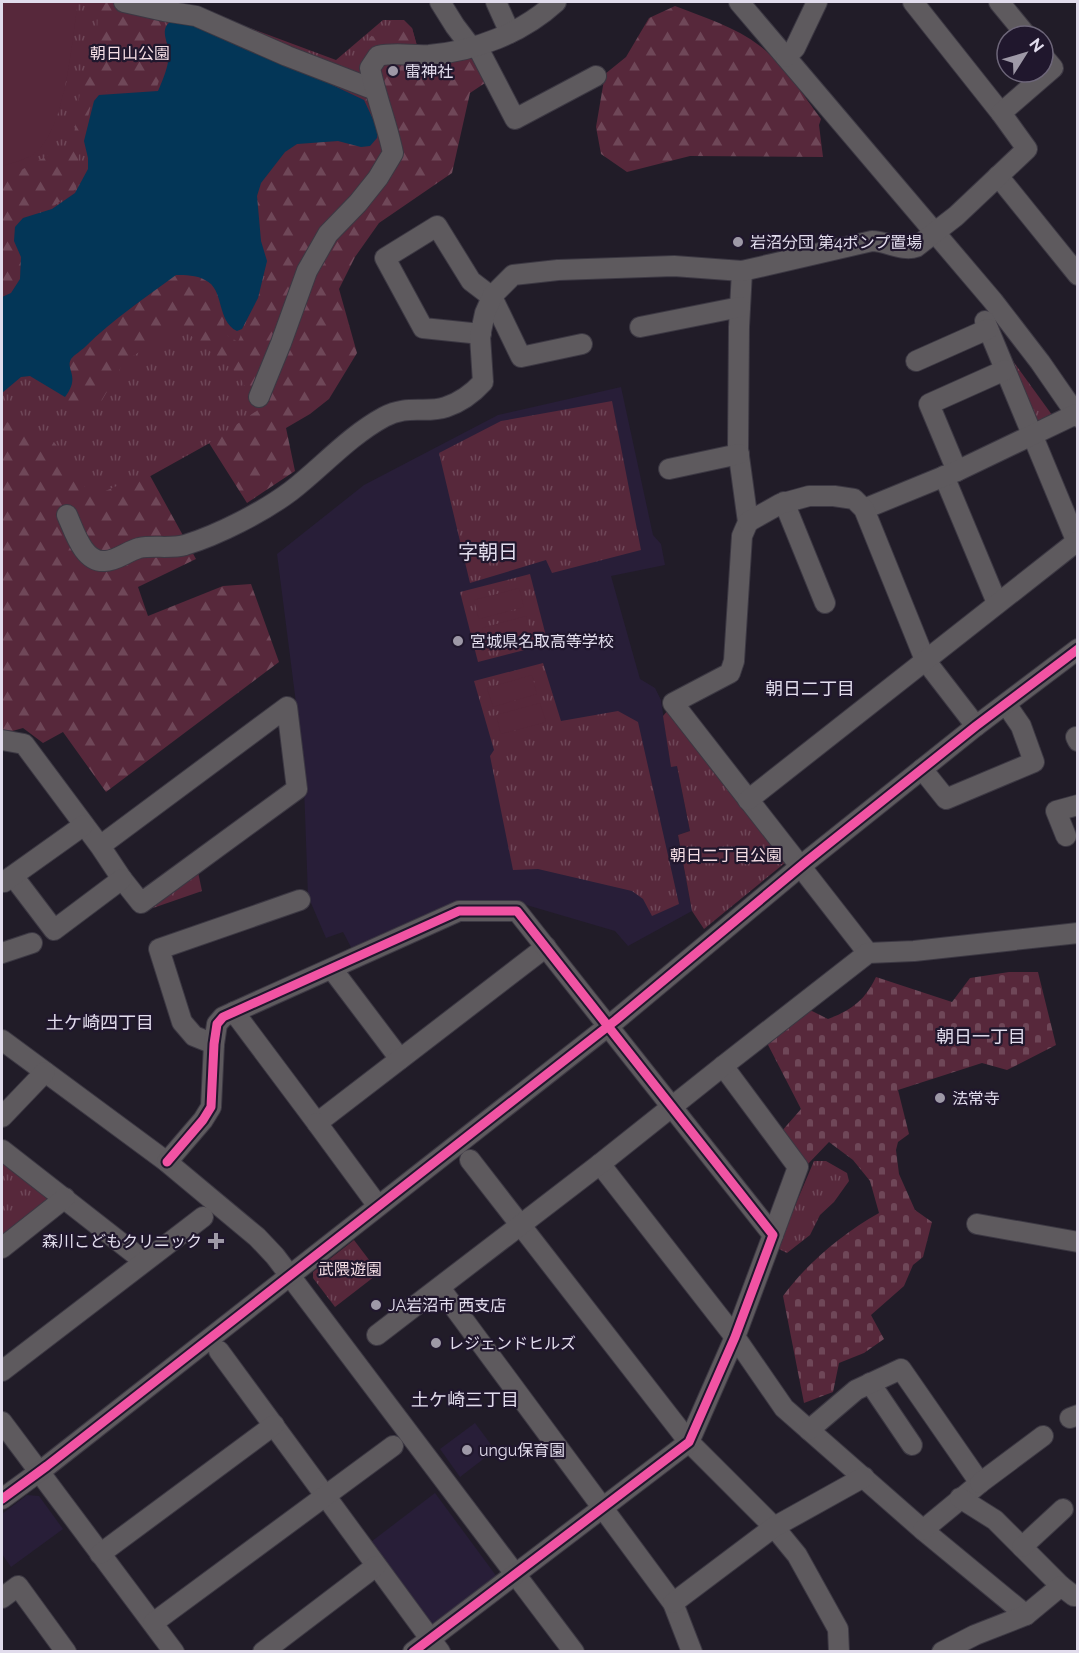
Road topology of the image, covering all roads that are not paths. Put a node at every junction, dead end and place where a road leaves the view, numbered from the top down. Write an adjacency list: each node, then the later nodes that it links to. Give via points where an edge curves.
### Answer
1 (124, 2): 15 (street, via 196,16)
2 (441, 2): 11 (street, via 455,26)
3 (496, 2): 10 (street)
4 (556, 2): 10 (street)
5 (739, 2): 12 (street)
6 (817, 2): 12 (street, via 795,48)
7 (913, 2): 16 (street)
8 (999, 2): 9 (street)
9 (1017, 24)
10 (510, 33): 11 (street)
11 (474, 46): 13 (street, via 515,119); 15 (street, via 429,55 378,56 370,68)
12 (786, 57): 18 (street)
13 (596, 76)
14 (1035, 84): 16 (street)
15 (375, 90): 28 (street, via 393,153 358,203 328,234 306,271)
16 (1001, 113): 17 (street, via 1027,149)
17 (999, 176): 18 (street); 20 (street)
18 (934, 233): 19 (street, via 913,249 872,241); 29 (street, via 1017,332)
19 (742, 271): 21 (street, via 674,266 558,270 513,275); 22 (street)
20 (1077, 275)
21 (492, 297): 24 (street); 24 (street, via 471,281 437,226 385,258 423,328); 25 (street, via 521,357)
22 (740, 307): 23 (street); 31 (street)
23 (640, 327)
24 (481, 333): 36 (street, via 483,382 471,394 445,408 402,410 384,417 282,497 210,535 183,545 140,548 104,562 90,557)
25 (582, 344)
26 (916, 361): 27 (street, via 986,325)
27 (1005, 370): 30 (street); 33 (street, via 929,404)
28 (259, 397)
29 (1077, 416): 30 (street)
30 (1032, 436): 33 (street); 38 (street)
31 (739, 454): 32 (street); 37 (street)
32 (669, 469)
33 (950, 473): 35 (street); 40 (street)
34 (784, 502): 35 (street, via 834,496 854,499); 37 (street); 39 (street)
35 (864, 509): 42 (street)
36 (67, 515)
37 (748, 522): 47 (street, via 742,536 730,673 673,703)
38 (1077, 543): 40 (street)
39 (825, 603)
40 (997, 603): 42 (street)
41 (1077, 649): 43 (street)
42 (925, 660): 44 (street); 47 (street)
43 (1006, 704): 44 (street); 46 (street, via 1021,726 1035,762 946,799)
44 (976, 726): 46 (street)
45 (2, 740): 49 (street, via 24,744)
46 (922, 769): 52 (street)
47 (748, 800): 52 (street)
48 (1077, 805): 50 (street, via 1056,811)
49 (84, 825): 51 (street); 53 (street)
50 (1066, 836)
51 (100, 846): 54 (street); 54 (street, via 287,707 297,789 141,903)
52 (800, 867): 60 (street); 63 (street)
53 (7, 879): 54 (street, via 54,930)
54 (122, 879)
55 (300, 900): 65 (street, via 159,949 182,1022 194,1036)
56 (1077, 933): 60 (street)
57 (32, 943): 59 (street)
58 (546, 947): 61 (street, via 518,911 459,911); 63 (street); 66 (street)
59 (2, 953)
60 (868, 953): 67 (street)
61 (333, 969): 62 (street); 66 (street)
62 (234, 1012): 65 (street, via 217,1024); 71 (street)
63 (608, 1026): 69 (street); 77 (street)
64 (2, 1040): 68 (street)
65 (214, 1044): 74 (street, via 211,1107)
66 (400, 1059): 71 (street)
67 (723, 1066): 69 (street); 81 (street, via 798,1167)
68 (45, 1072): 70 (street); 74 (street)
69 (672, 1106): 75 (street); 81 (street)
70 (2, 1117)
71 (317, 1123): 77 (street)
72 (2, 1150): 76 (street)
73 (470, 1160): 80 (street)
74 (167, 1162): 85 (street, via 257,1237)
75 (600, 1164): 80 (street); 88 (street)
76 (65, 1198): 83 (street); 84 (street)
77 (378, 1206): 85 (street)
78 (203, 1217): 84 (street)
79 (977, 1224): 82 (street)
80 (520, 1225): 86 (street); 96 (street)
81 (773, 1235): 88 (street)
82 (1077, 1242)
83 (2, 1248)
84 (144, 1261): 90 (street)
85 (290, 1274): 99 (street); 112 (street)
86 (440, 1288): 87 (street); 105 (street)
87 (377, 1335)
88 (735, 1337): 94 (street, via 784,1408); 96 (street)
89 (219, 1351): 93 (street)
90 (2, 1371)
91 (870, 1383): 94 (street); 97 (street); 101 (street, via 901,1369)
92 (2, 1422): 99 (street)
93 (274, 1425): 102 (street); 110 (street)
94 (809, 1430): 100 (street)
95 (1043, 1436): 101 (street)
96 (689, 1442): 105 (street); 107 (street)
97 (912, 1444)
98 (393, 1446): 102 (street)
99 (38, 1473): 104 (street); 110 (street)
100 (864, 1477): 107 (street); 108 (street)
101 (980, 1483): 103 (street)
102 (325, 1497): 111 (street); 117 (street)
103 (960, 1498): 108 (street); 109 (street, via 995,1520)
104 (2, 1499)
105 (603, 1509): 112 (street); 115 (street)
106 (1063, 1509): 109 (street)
107 (774, 1527): 115 (street); 125 (street, via 797,1555 838,1629)
108 (923, 1530): 116 (street)
109 (1022, 1547): 113 (street)
110 (100, 1554): 117 (street)
111 (376, 1566): 118 (street); 121 (street)
112 (516, 1574): 118 (street); 123 (street)
113 (1069, 1591): 116 (street)
114 (2, 1598): 119 (street, via 18,1586)
115 (673, 1603): 124 (street)
116 (1026, 1615): 126 (street)
117 (153, 1623): 120 (street)
118 (435, 1645): 122 (street)
119 (57, 1648)
120 (174, 1652)
121 (263, 1652)
122 (413, 1652)
123 (574, 1652)
124 (692, 1652)
125 (839, 1652)
126 (942, 1652)

